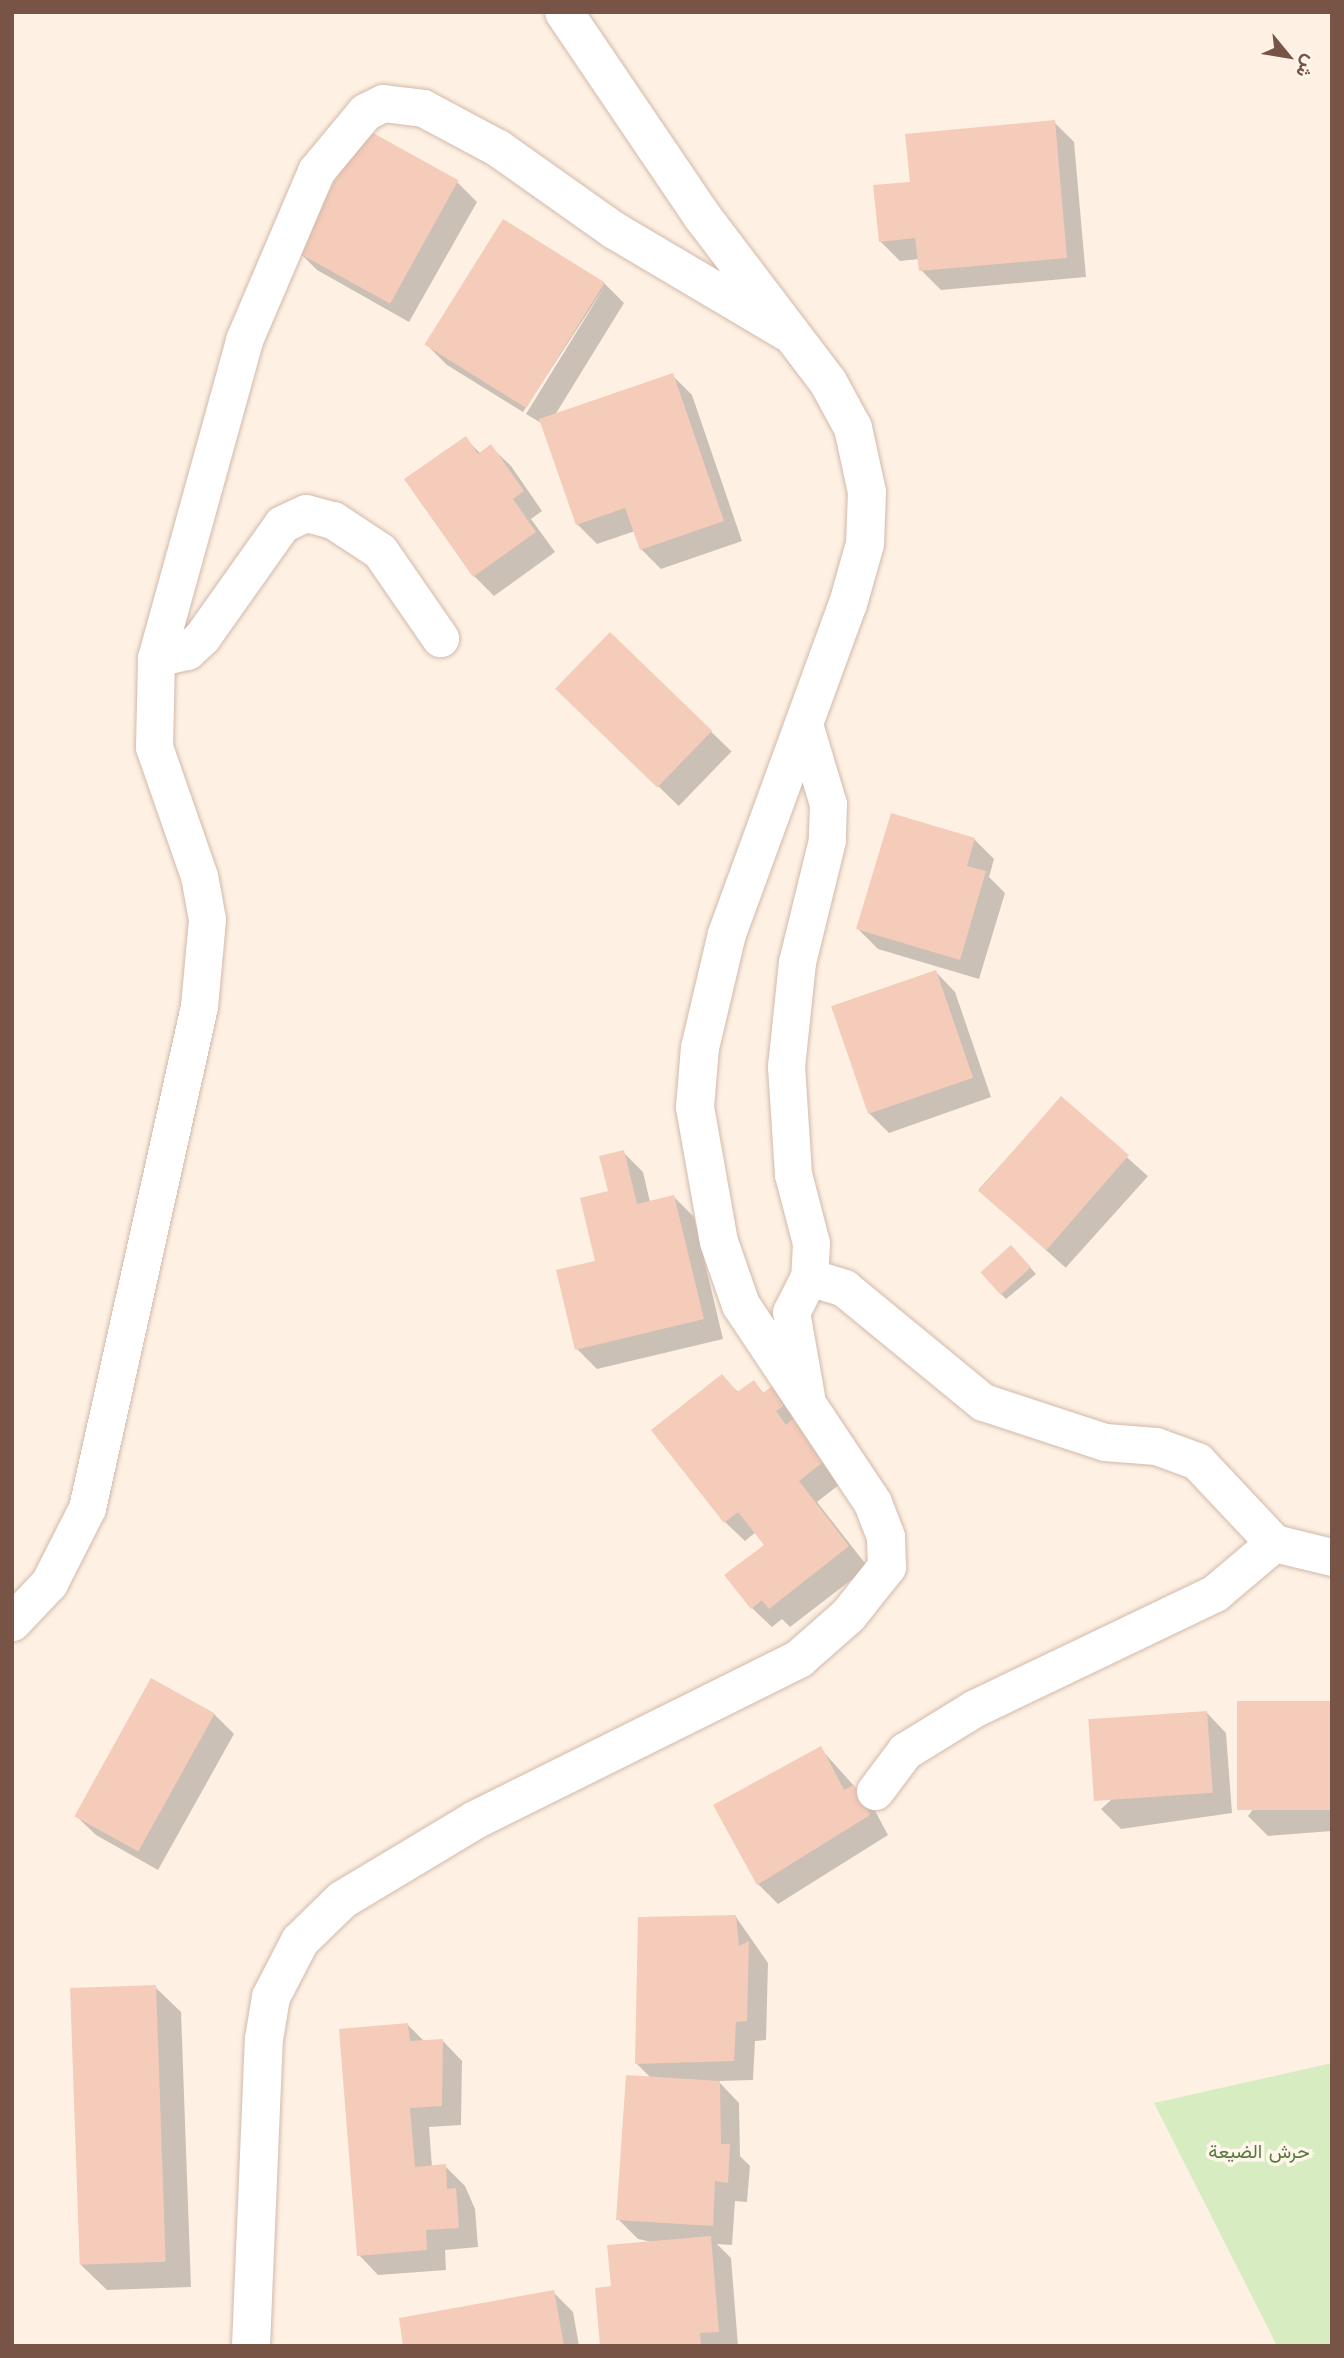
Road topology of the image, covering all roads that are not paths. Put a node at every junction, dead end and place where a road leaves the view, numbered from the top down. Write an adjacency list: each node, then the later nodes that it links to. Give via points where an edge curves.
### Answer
1 (564, 12): 2 (street)
2 (785, 331): 4 (street, via 448,119 403,102 365,112 316,172 259,296); 5 (street, via 828,382 853,428 867,492 865,544)
3 (440, 638): 4 (street, via 380,551 333,520 306,513 282,524 187,652)
4 (156, 658): 10 (street, via 154,747 207,919 198,1006 87,1508 49,1583)
5 (804, 724): 6 (street, via 828,804 827,840 797,962 786,1066 793,1174 811,1243); 7 (street, via 727,933 700,1048 695,1107 719,1242 741,1305)
6 (809, 1278): 7 (street, via 791,1312 798,1378); 8 (street, via 844,1288 984,1402 1105,1442 1156,1446 1197,1461)
7 (813, 1412): 12 (street, via 873,1503 886,1537 887,1567 848,1616 799,1659 747,1690 532,1790 376,1876 316,1922 285,1963 264,2039)
8 (1274, 1543): 9 (street); 11 (street, via 1215,1593 975,1708 905,1751)
9 (1332, 1557)
10 (12, 1622)
11 (874, 1791)
12 (251, 2346)

